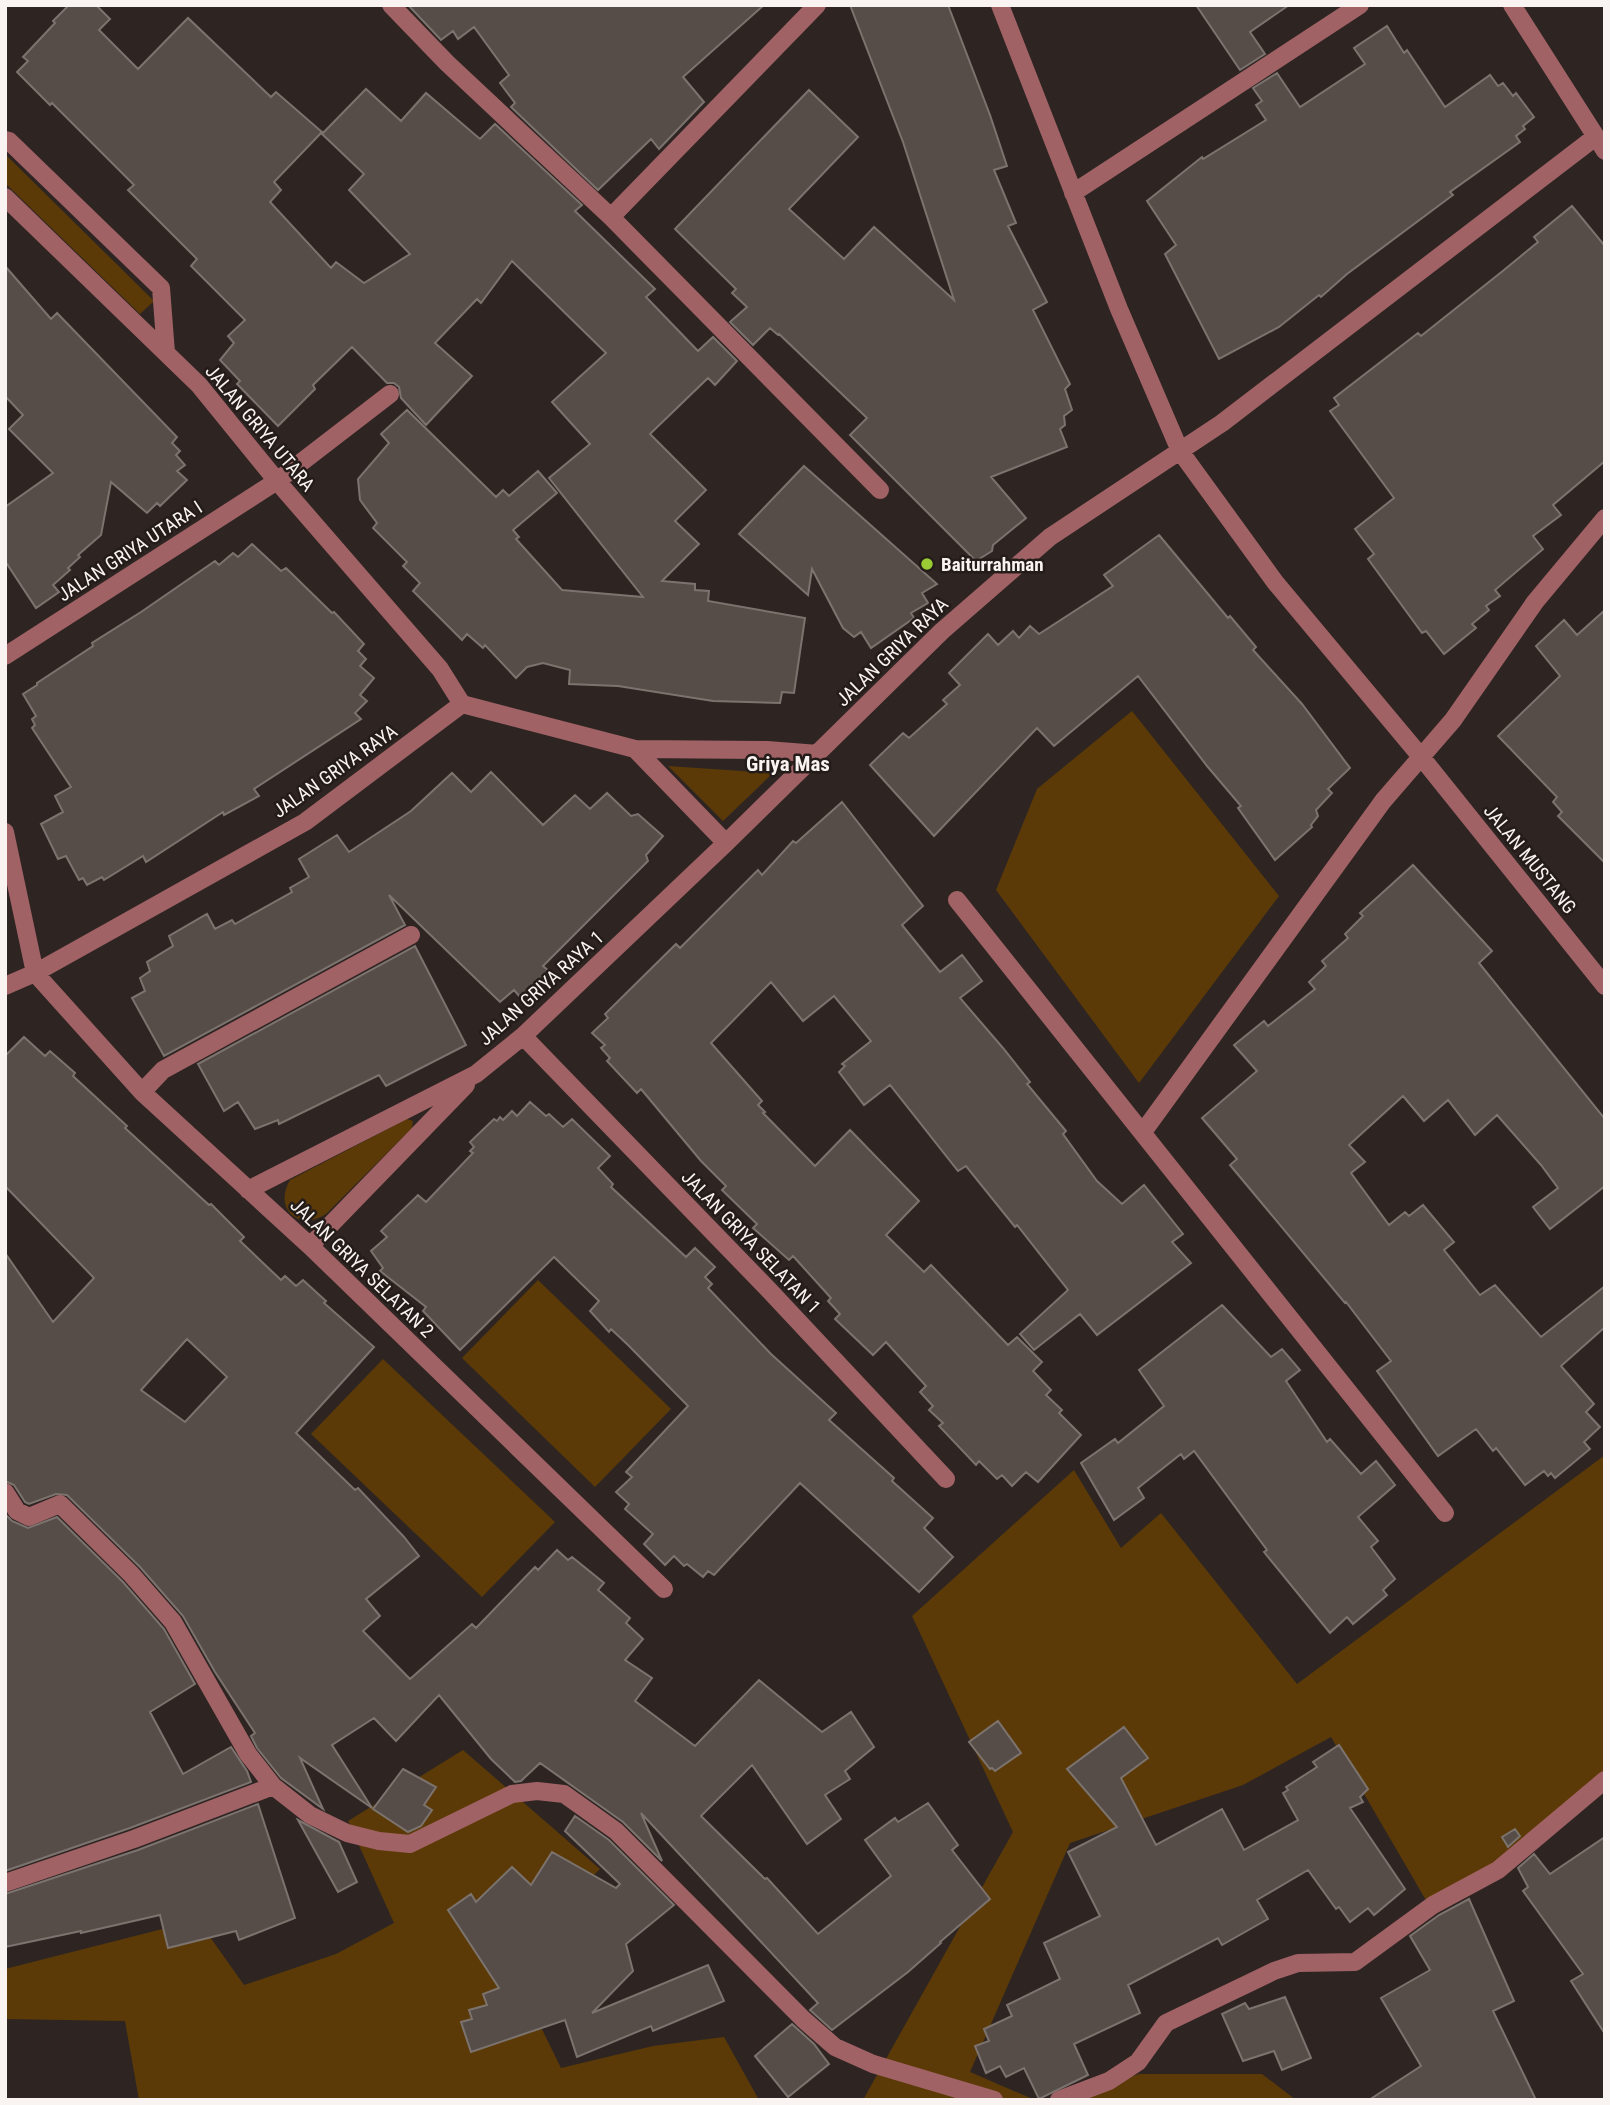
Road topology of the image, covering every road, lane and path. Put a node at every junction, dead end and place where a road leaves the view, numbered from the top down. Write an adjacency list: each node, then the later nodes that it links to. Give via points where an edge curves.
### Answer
1 (391, 5): 10 (street)
2 (1000, 5): 8 (street, JALAN MUSTANG)
3 (1360, 5): 8 (street)
4 (1513, 5): 7 (street)
5 (812, 7): 10 (street)
6 (5, 140): 11 (street, via 161,288)
7 (1600, 145): 13 (street, JALAN GRIYA RAYA)
8 (1073, 193): 13 (street, JALAN MUSTANG)
9 (5, 197): 11 (street, JALAN GRIYA UTARA)
10 (611, 218): 15 (street)
11 (166, 353): 14 (street, JALAN GRIYA UTARA, via 199,386)
12 (390, 394): 14 (street, JALAN GRIYA UTARA I)
13 (1180, 451): 20 (street, JALAN GRIYA RAYA, via 1050,537 942,631); 21 (street, JALAN MUSTANG, via 1275,582)
14 (276, 481): 17 (street, JALAN GRIYA UTARA I); 18 (street, JALAN GRIYA UTARA, via 440,669)
15 (880, 490)
16 (1603, 525): 21 (street, via 1535,602)
17 (5, 656)
18 (462, 704): 19 (street); 26 (street, JALAN GRIYA RAYA, via 305,822)
19 (635, 748): 20 (street); 23 (street)
20 (818, 754): 23 (street, JALAN GRIYA RAYA 1)
21 (1422, 758): 28 (street, JALAN MUSTANG); 32 (street, via 1383,801)
22 (5, 832): 26 (street)
23 (726, 843): 29 (street, JALAN GRIYA RAYA 1)
24 (957, 900): 32 (street)
25 (411, 935): 31 (street, via 163,1070)
26 (36, 973): 27 (street, JALAN GRIYA RAYA); 31 (street, JALAN GRIYA SELATAN 2)
27 (5, 986)
28 (1605, 986)
29 (523, 1036): 30 (street, JALAN GRIYA RAYA 1); 35 (street, JALAN GRIYA SELATAN 1)
30 (476, 1074): 33 (street, JALAN GRIYA RAYA 1); 34 (street)
31 (142, 1092): 33 (street, JALAN GRIYA SELATAN 2)
32 (1143, 1132): 37 (street)
33 (248, 1190): 34 (street, JALAN GRIYA SELATAN 2)
34 (310, 1246): 38 (street, JALAN GRIYA SELATAN 2)
35 (946, 1479)
36 (5, 1492): 40 (street, via 17,1511 29,1517 60,1504 131,1574 173,1622 248,1754)
37 (1445, 1513)
38 (664, 1589)
39 (1605, 1780): 43 (street, via 1498,1870 1433,1905 1355,1962 1298,1963 1274,1971 1166,2023 1138,2062 1109,2081)
40 (273, 1786): 41 (street); 42 (street, via 310,1815 347,1833 410,1844 512,1794 564,1794 616,1831 835,2048)
41 (5, 1883)
42 (994, 2100)
43 (1059, 2100)

